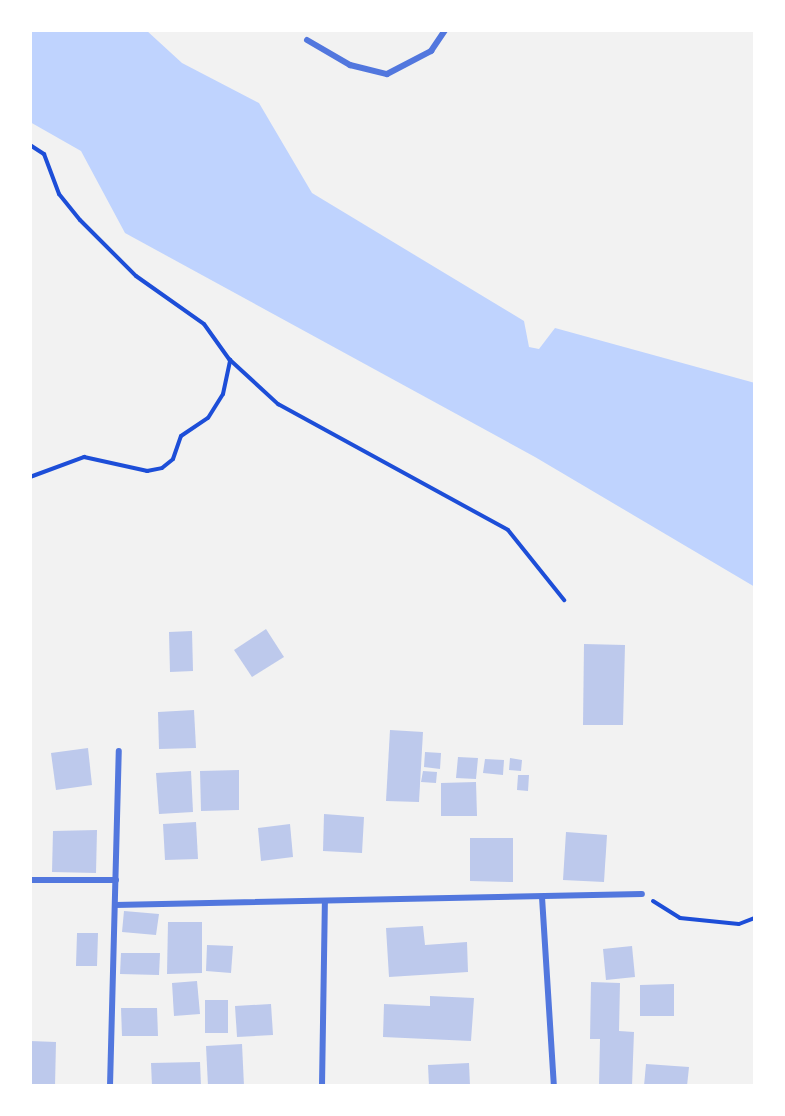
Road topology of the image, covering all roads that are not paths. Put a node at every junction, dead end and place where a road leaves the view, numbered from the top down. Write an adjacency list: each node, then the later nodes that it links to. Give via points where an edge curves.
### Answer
1 (445, 30): 2 (street, via 431,51 387,74 350,65)
2 (307, 40)
3 (119, 751): 5 (street)
4 (30, 880): 5 (street)
5 (116, 880): 9 (street)
6 (642, 894): 7 (street)
7 (542, 897): 8 (street); 12 (street)
8 (325, 902): 9 (street); 11 (street)
9 (115, 905): 10 (street)
10 (110, 1086)
11 (322, 1086)
12 (554, 1086)

